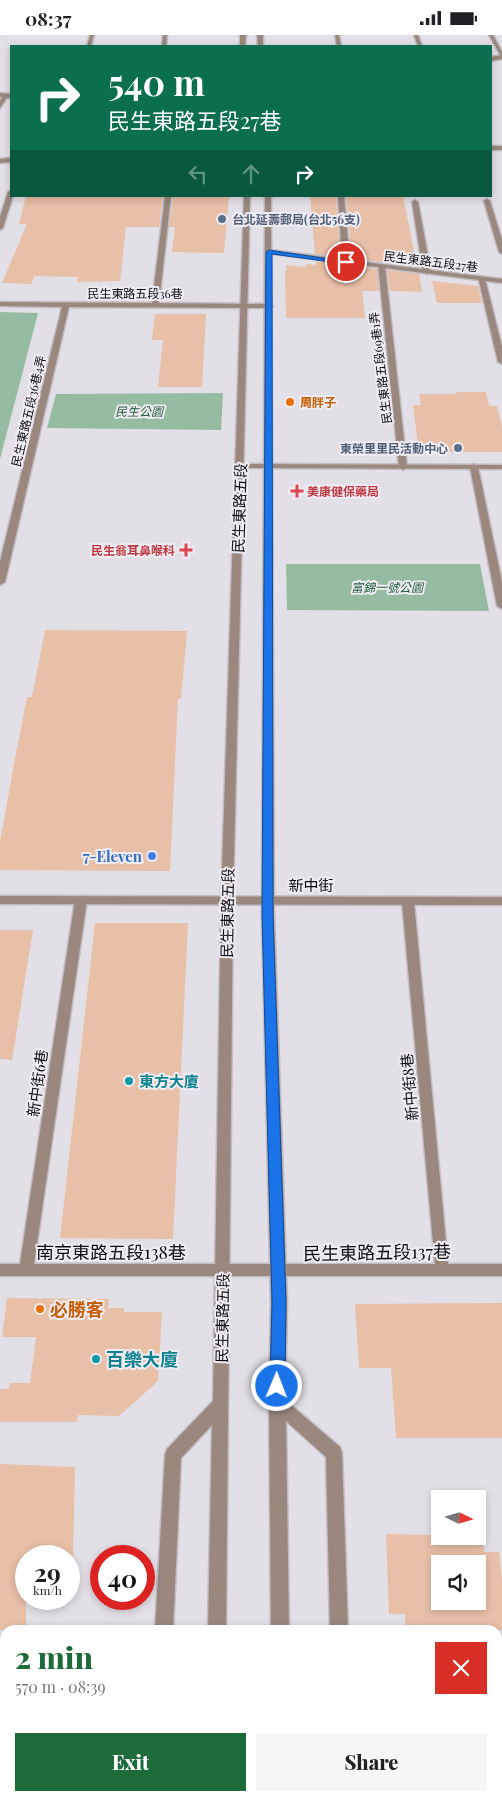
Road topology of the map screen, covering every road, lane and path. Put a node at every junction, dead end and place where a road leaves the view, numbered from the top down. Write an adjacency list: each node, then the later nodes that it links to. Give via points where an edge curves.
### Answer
1 (491, 35): 2 (lane)
2 (502, 57)
3 (5, 95): 4 (lane)
4 (0, 106)
5 (10, 195): 12 (street)
6 (168, 197): 22 (street)
7 (247, 197): 23 (street, 民生東路五段)
8 (268, 197): 13 (street, 民生東路五段)
9 (341, 197): 15 (street)
10 (487, 201): 14 (street)
11 (416, 202): 17 (street)
12 (0, 228)
13 (269, 252): 15 (lane, 民生東路五段27巷); 24 (street, 民生東路五段)
14 (502, 252)
15 (346, 262): 16 (lane, 民生東路五段27巷)
16 (381, 266): 17 (lane, 民生東路五段27巷); 28 (street, 民生東路五段69巷1弄)
17 (427, 272): 18 (lane, 民生東路五段27巷)
18 (481, 279): 19 (lane, 民生東路五段27巷); 25 (street)
19 (502, 281)
20 (0, 303): 21 (street, 民生東路五段36巷)
21 (66, 304): 22 (street, 民生東路五段36巷); 31 (street, 民生東路五段36巷4弄)
22 (155, 305): 23 (street, 民生東路五段36巷)
23 (244, 305): 24 (street, 民生東路五段36巷); 26 (street, 民生東路五段)
24 (269, 305): 27 (street, 民生東路五段)
25 (502, 362)
26 (241, 466): 27 (lane); 36 (street, 民生東路五段)
27 (269, 466): 28 (lane); 37 (street, 民生東路五段)
28 (404, 467): 29 (lane)
29 (474, 467): 30 (lane); 33 (street)
30 (502, 467)
31 (2, 564): 32 (street, 民生東路五段36巷4弄)
32 (0, 582)
33 (502, 606)
34 (0, 900): 35 (street, 新中街)
35 (81, 900): 36 (street, 新中街); 42 (lane, 新中街6巷)
36 (227, 900): 37 (street, 新中街); 44 (street, 民生東路五段)
37 (269, 901): 39 (street, 新中街); 45 (street, 民生東路五段)
38 (502, 901): 39 (street, 新中街)
39 (408, 902): 40 (lane, 新中街8巷)
40 (442, 1269): 43 (lane, 民生東路五段137巷); 45 (lane, 民生東路五段137巷)
41 (0, 1270): 42 (lane, 南京東路五段138巷)
42 (26, 1270): 44 (lane, 南京東路五段138巷)
43 (502, 1270)
44 (223, 1271): 45 (lane, 民生東路五段137巷); 47 (street, 民生東路五段)
45 (277, 1271): 46 (street, 民生東路五段)
46 (277, 1403): 50 (street, 民生東路五段); 51 (street, via 334,1453)
47 (221, 1404): 48 (street, via 173,1455); 49 (street, 民生東路五段)
48 (164, 1625)
49 (217, 1625)
50 (280, 1625)
51 (339, 1625)

